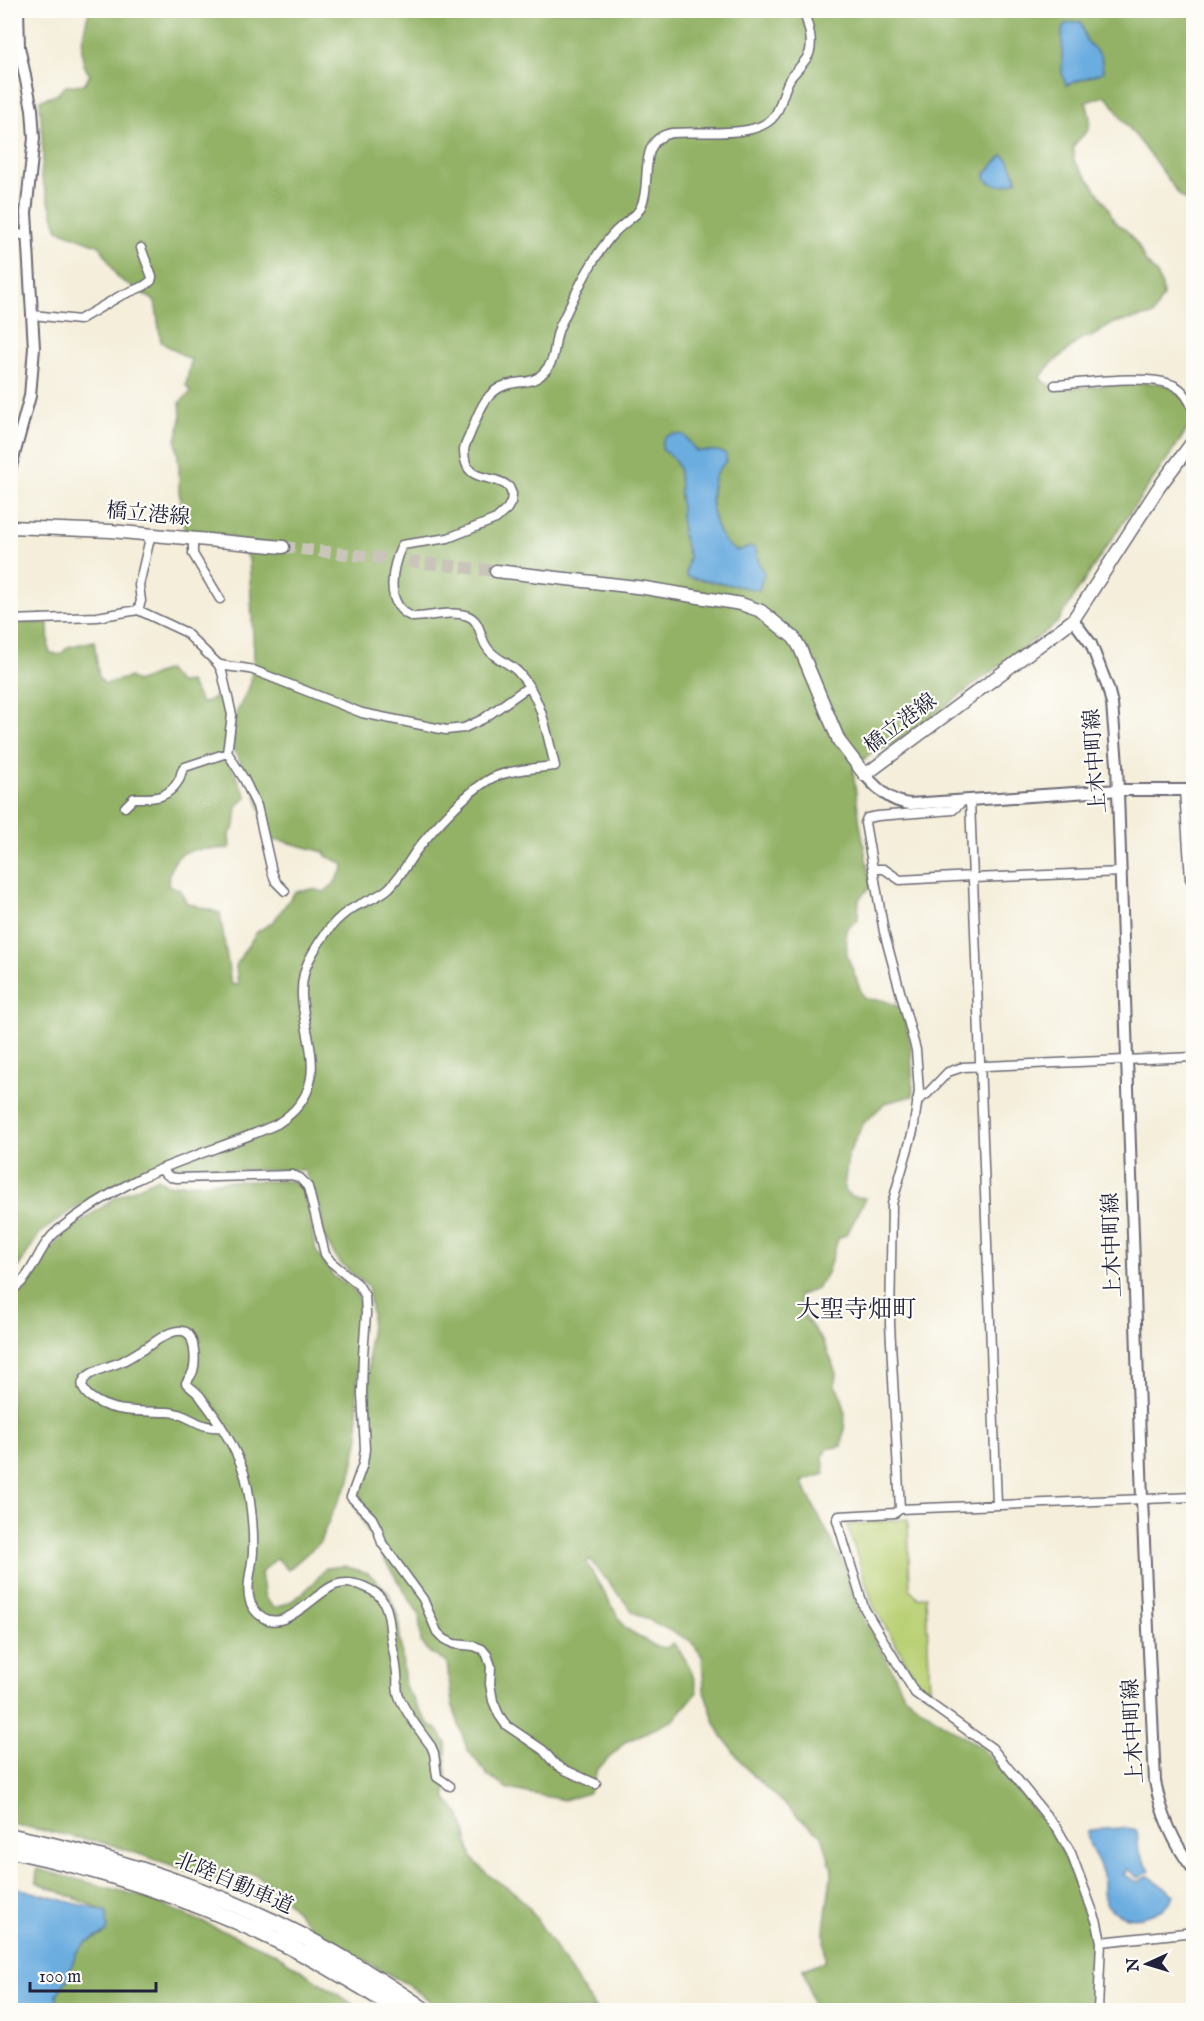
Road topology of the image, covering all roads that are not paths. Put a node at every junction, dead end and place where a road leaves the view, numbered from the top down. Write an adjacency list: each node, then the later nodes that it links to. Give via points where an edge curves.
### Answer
1 (18, 10): 4 (main road, via 19,47 34,138)
2 (803, 10): 21 (street, via 811,48 808,58 784,88 775,115 750,129 672,133 658,139 649,153 644,200 611,236 588,270 556,335 553,361 535,380 506,385 484,401 465,447 466,459 472,473 509,487 512,494 507,509 496,519 448,538 402,545 398,553 392,588 406,615 471,616 486,647 518,671)
3 (10, 229): 4 (street)
4 (27, 235): 6 (main road)
5 (141, 248): 6 (street, via 152,277 144,286 79,320)
6 (33, 315): 10 (main road, via 30,396)
7 (1055, 385): 8 (street, via 1162,381 1186,395)
8 (1194, 411)
9 (1194, 440): 19 (main road, 橋立港線)
10 (10, 470)
11 (10, 527): 12 (main road, 橋立港線)
12 (151, 534): 13 (main road, 橋立港線); 17 (street, via 139,585)
13 (193, 538): 14 (main road, 橋立港線); 16 (street, via 193,554)
14 (283, 547)
15 (496, 570): 23 (main road, 橋立港線, via 645,588 761,611 800,648 839,741)
16 (220, 598)
17 (138, 610): 18 (street, via 97,617); 20 (street, via 186,632)
18 (10, 620)
19 (1073, 621): 23 (main road, 橋立港線); 24 (main road, 上木中町線, via 1091,644 1108,688)
20 (218, 664): 21 (street, via 254,670 362,713 446,730 464,728 483,719); 22 (street, via 232,715)
21 (528, 687): 37 (street, via 545,719 555,766 490,779 441,822 389,888 351,909 327,933 309,960 304,979 313,1067 309,1086 296,1111 269,1128)
22 (227, 752): 27 (street, via 182,769 175,785 160,797 134,798); 32 (street, via 257,806 272,872)
23 (865, 775): 26 (main road, via 884,795 903,803)
24 (1119, 790): 25 (main road); 26 (main road); 29 (main road, 上木中町線)
25 (1189, 790): 31 (street)
26 (966, 801): 28 (street, via 953,810 867,818 865,828); 30 (street)
27 (125, 807)
28 (873, 869): 30 (street, via 884,869 900,880); 36 (street, via 884,932 916,1050)
29 (1122, 872): 30 (street); 34 (main road, 上木中町線)
30 (973, 877): 35 (street)
31 (1190, 879)
32 (285, 891)
33 (1194, 1057): 34 (street)
34 (1126, 1059): 35 (street); 41 (main road, 上木中町線)
35 (980, 1065): 36 (street, via 948,1072); 42 (street)
36 (917, 1101): 43 (street, via 913,1131 892,1204 890,1323)
37 (161, 1170): 38 (street, via 100,1200 58,1230 41,1248 21,1284); 44 (street, via 177,1178 292,1175 308,1187 325,1254 358,1284 365,1296 365,1449 351,1497 372,1518 382,1543 423,1599 437,1632 454,1644 474,1646 487,1655 493,1701 506,1725 563,1769)
38 (10, 1291)
39 (220, 1427): 39 (street, via 202,1398 186,1383 194,1370 194,1359 192,1339 184,1331 172,1332 121,1362 93,1371 84,1380 88,1395 114,1408 174,1412 208,1428); 45 (street, via 245,1480 253,1544 250,1600 255,1611 268,1619 282,1619 345,1583 370,1590 381,1598 388,1615 399,1698 431,1746 437,1777)
40 (1194, 1497): 41 (street)
41 (1142, 1499): 42 (street); 48 (main road, 上木中町線, via 1155,1781 1170,1832)
42 (997, 1504): 43 (street)
43 (900, 1509): 50 (street, via 895,1513 839,1516 837,1520 864,1608 915,1693 992,1748 1058,1830 1071,1853)
44 (596, 1784)
45 (450, 1786)
46 (10, 1836): 52 (highway, 北陸自動車道, via 121,1863 222,1899 343,1958)
47 (10, 1850): 51 (highway, 北陸自動車道, via 119,1878 218,1913 298,1950)
48 (1194, 1869)
49 (1194, 1932): 50 (street)
50 (1101, 1942): 53 (street)
51 (398, 2010)
52 (424, 2010)
53 (1098, 2010)

